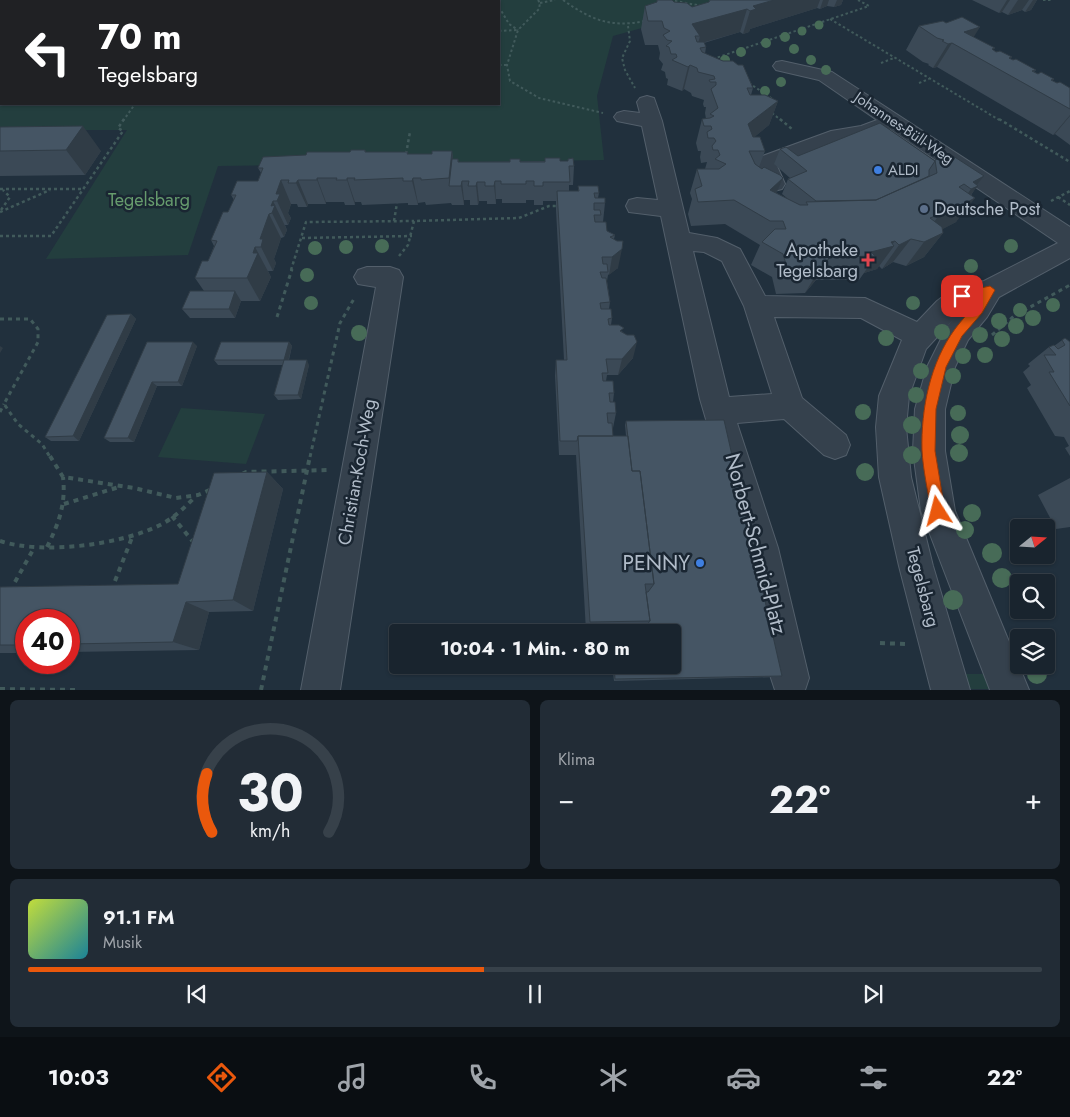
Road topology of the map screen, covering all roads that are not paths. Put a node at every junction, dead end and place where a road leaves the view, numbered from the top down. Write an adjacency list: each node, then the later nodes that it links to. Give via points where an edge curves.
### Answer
1 (782, 66): 3 (street, Johannes-Büll-Weg, via 825,76)
2 (641, 113): 6 (street, Norbert-Schmid-Platz)
3 (892, 120): 4 (street, via 865,132 838,135 765,163); 7 (street, Johannes-Büll-Weg)
4 (774, 184)
5 (637, 206): 6 (street)
6 (671, 209): 8 (street, Norbert-Schmid-Platz)
7 (1070, 238)
8 (678, 241): 12 (street, via 708,244 731,255); 15 (street, Norbert-Schmid-Platz)
9 (1070, 247): 11 (street, Tegelsbarg)
10 (367, 277): 18 (street, Christian-Koch-Weg, via 390,277)
11 (990, 290): 13 (street, Tegelsbarg, via 962,296); 20 (street, Tegelsbarg, via 958,333 941,367 930,409 929,451 938,511)
12 (757, 306): 13 (street, via 865,308); 14 (street)
13 (919, 336): 19 (street, Tegelsbarg, via 894,396 891,427 895,477)
14 (790, 406): 15 (street); 16 (street)
15 (719, 411): 17 (street, Norbert-Schmid-Platz, via 761,548)
16 (835, 445)
17 (790, 678)
18 (320, 690)
19 (951, 690)
20 (1010, 690)

